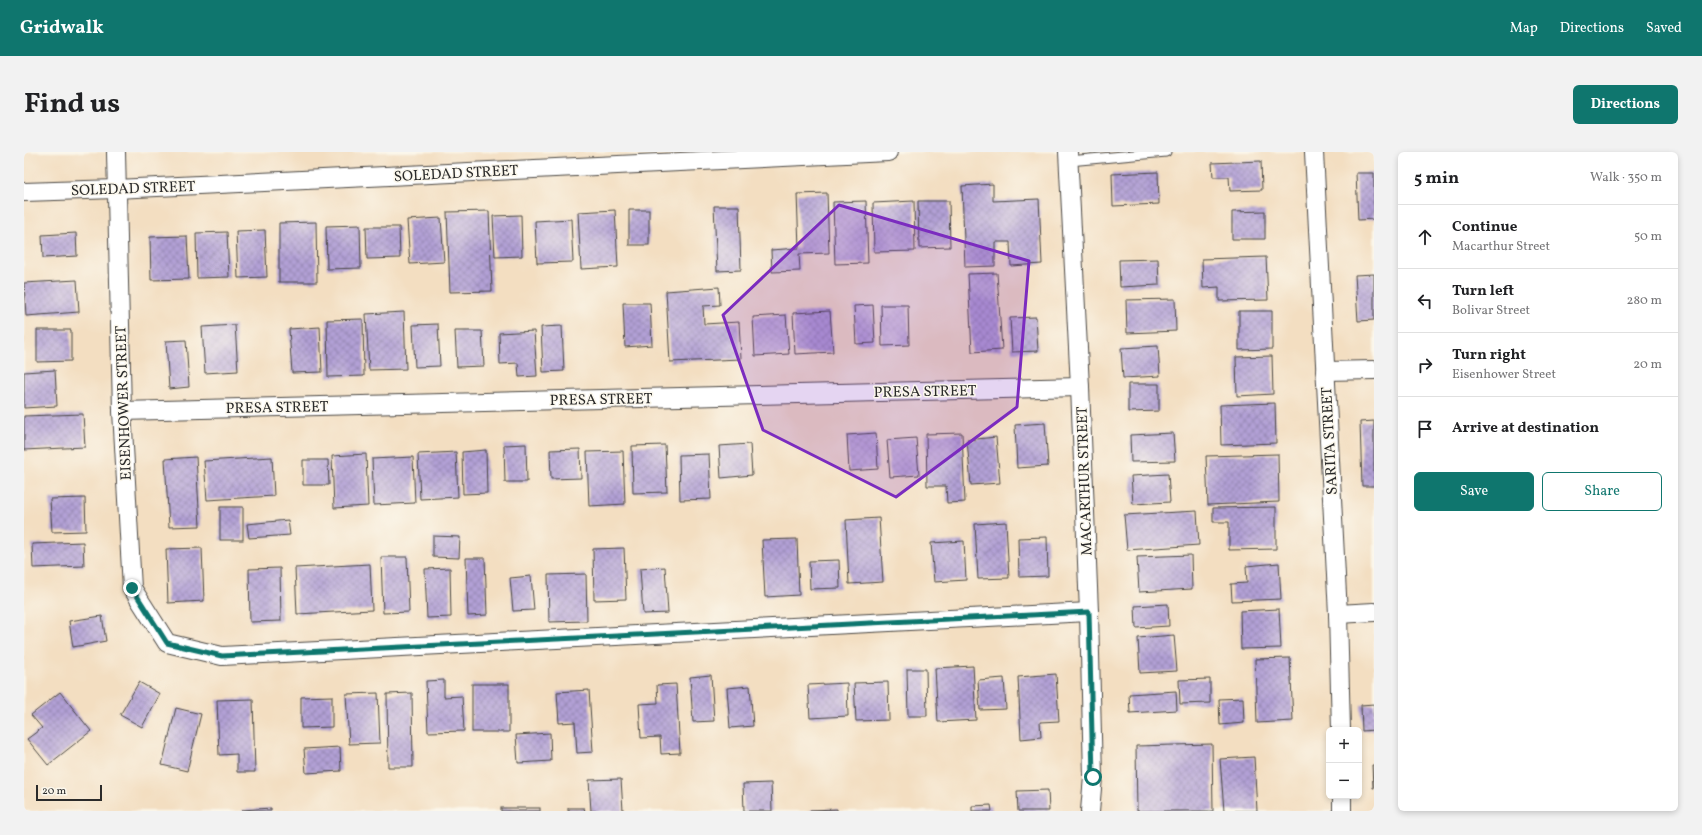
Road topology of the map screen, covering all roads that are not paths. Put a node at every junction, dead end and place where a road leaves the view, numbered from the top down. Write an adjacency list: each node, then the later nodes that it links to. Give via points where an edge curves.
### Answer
1 (116, 152): 6 (street, EISENHOWER STREET)
2 (888, 152): 6 (street, SOLEDAD STREET)
3 (1166, 152): 5 (lane)
4 (1314, 152): 9 (street, SARITA STREET)
5 (1068, 156): 10 (street, MACARTHUR STREET)
6 (116, 189): 7 (street, SOLEDAD STREET); 11 (street, EISENHOWER STREET)
7 (24, 192)
8 (1374, 370): 9 (street)
9 (1325, 371): 14 (street, SARITA STREET)
10 (1080, 387): 11 (street, PRESA STREET); 12 (street, MACARTHUR STREET)
11 (122, 411): 12 (street, EISENHOWER STREET, via 132,588 167,643 222,656)
12 (1089, 612): 17 (street, MACARTHUR STREET, via 1093,777)
13 (1374, 612): 14 (street)
14 (1338, 614): 15 (street, SARITA STREET)
15 (1341, 727)
16 (1342, 799): 18 (street)
17 (1090, 811)
18 (1342, 811)

